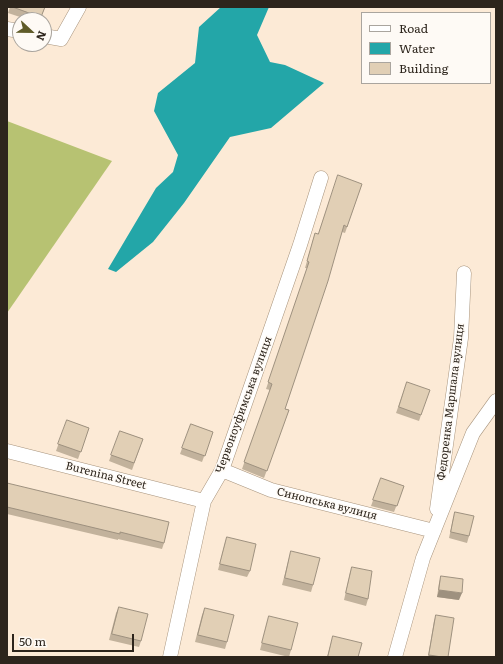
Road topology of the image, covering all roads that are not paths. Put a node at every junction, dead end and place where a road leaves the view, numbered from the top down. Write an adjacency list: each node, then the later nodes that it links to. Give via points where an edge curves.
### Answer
1 (79, 7): 2 (street, via 60,39)
2 (52, 38)
3 (321, 178): 7 (street, Червоноуфимська вулиця)
4 (464, 273): 9 (street, Федоренка Маршала вулиця, via 461,338)
5 (496, 401): 9 (street, via 473,433)
6 (7, 452): 8 (street, Burenina Street)
7 (222, 470): 8 (street, Червоноуфимська вулиця); 9 (street, Синопська вулиця, via 271,490)
8 (204, 501): 10 (street, Червоноуфимська вулиця)
9 (434, 531): 11 (street, via 423,558)
10 (170, 657)
11 (395, 657)

